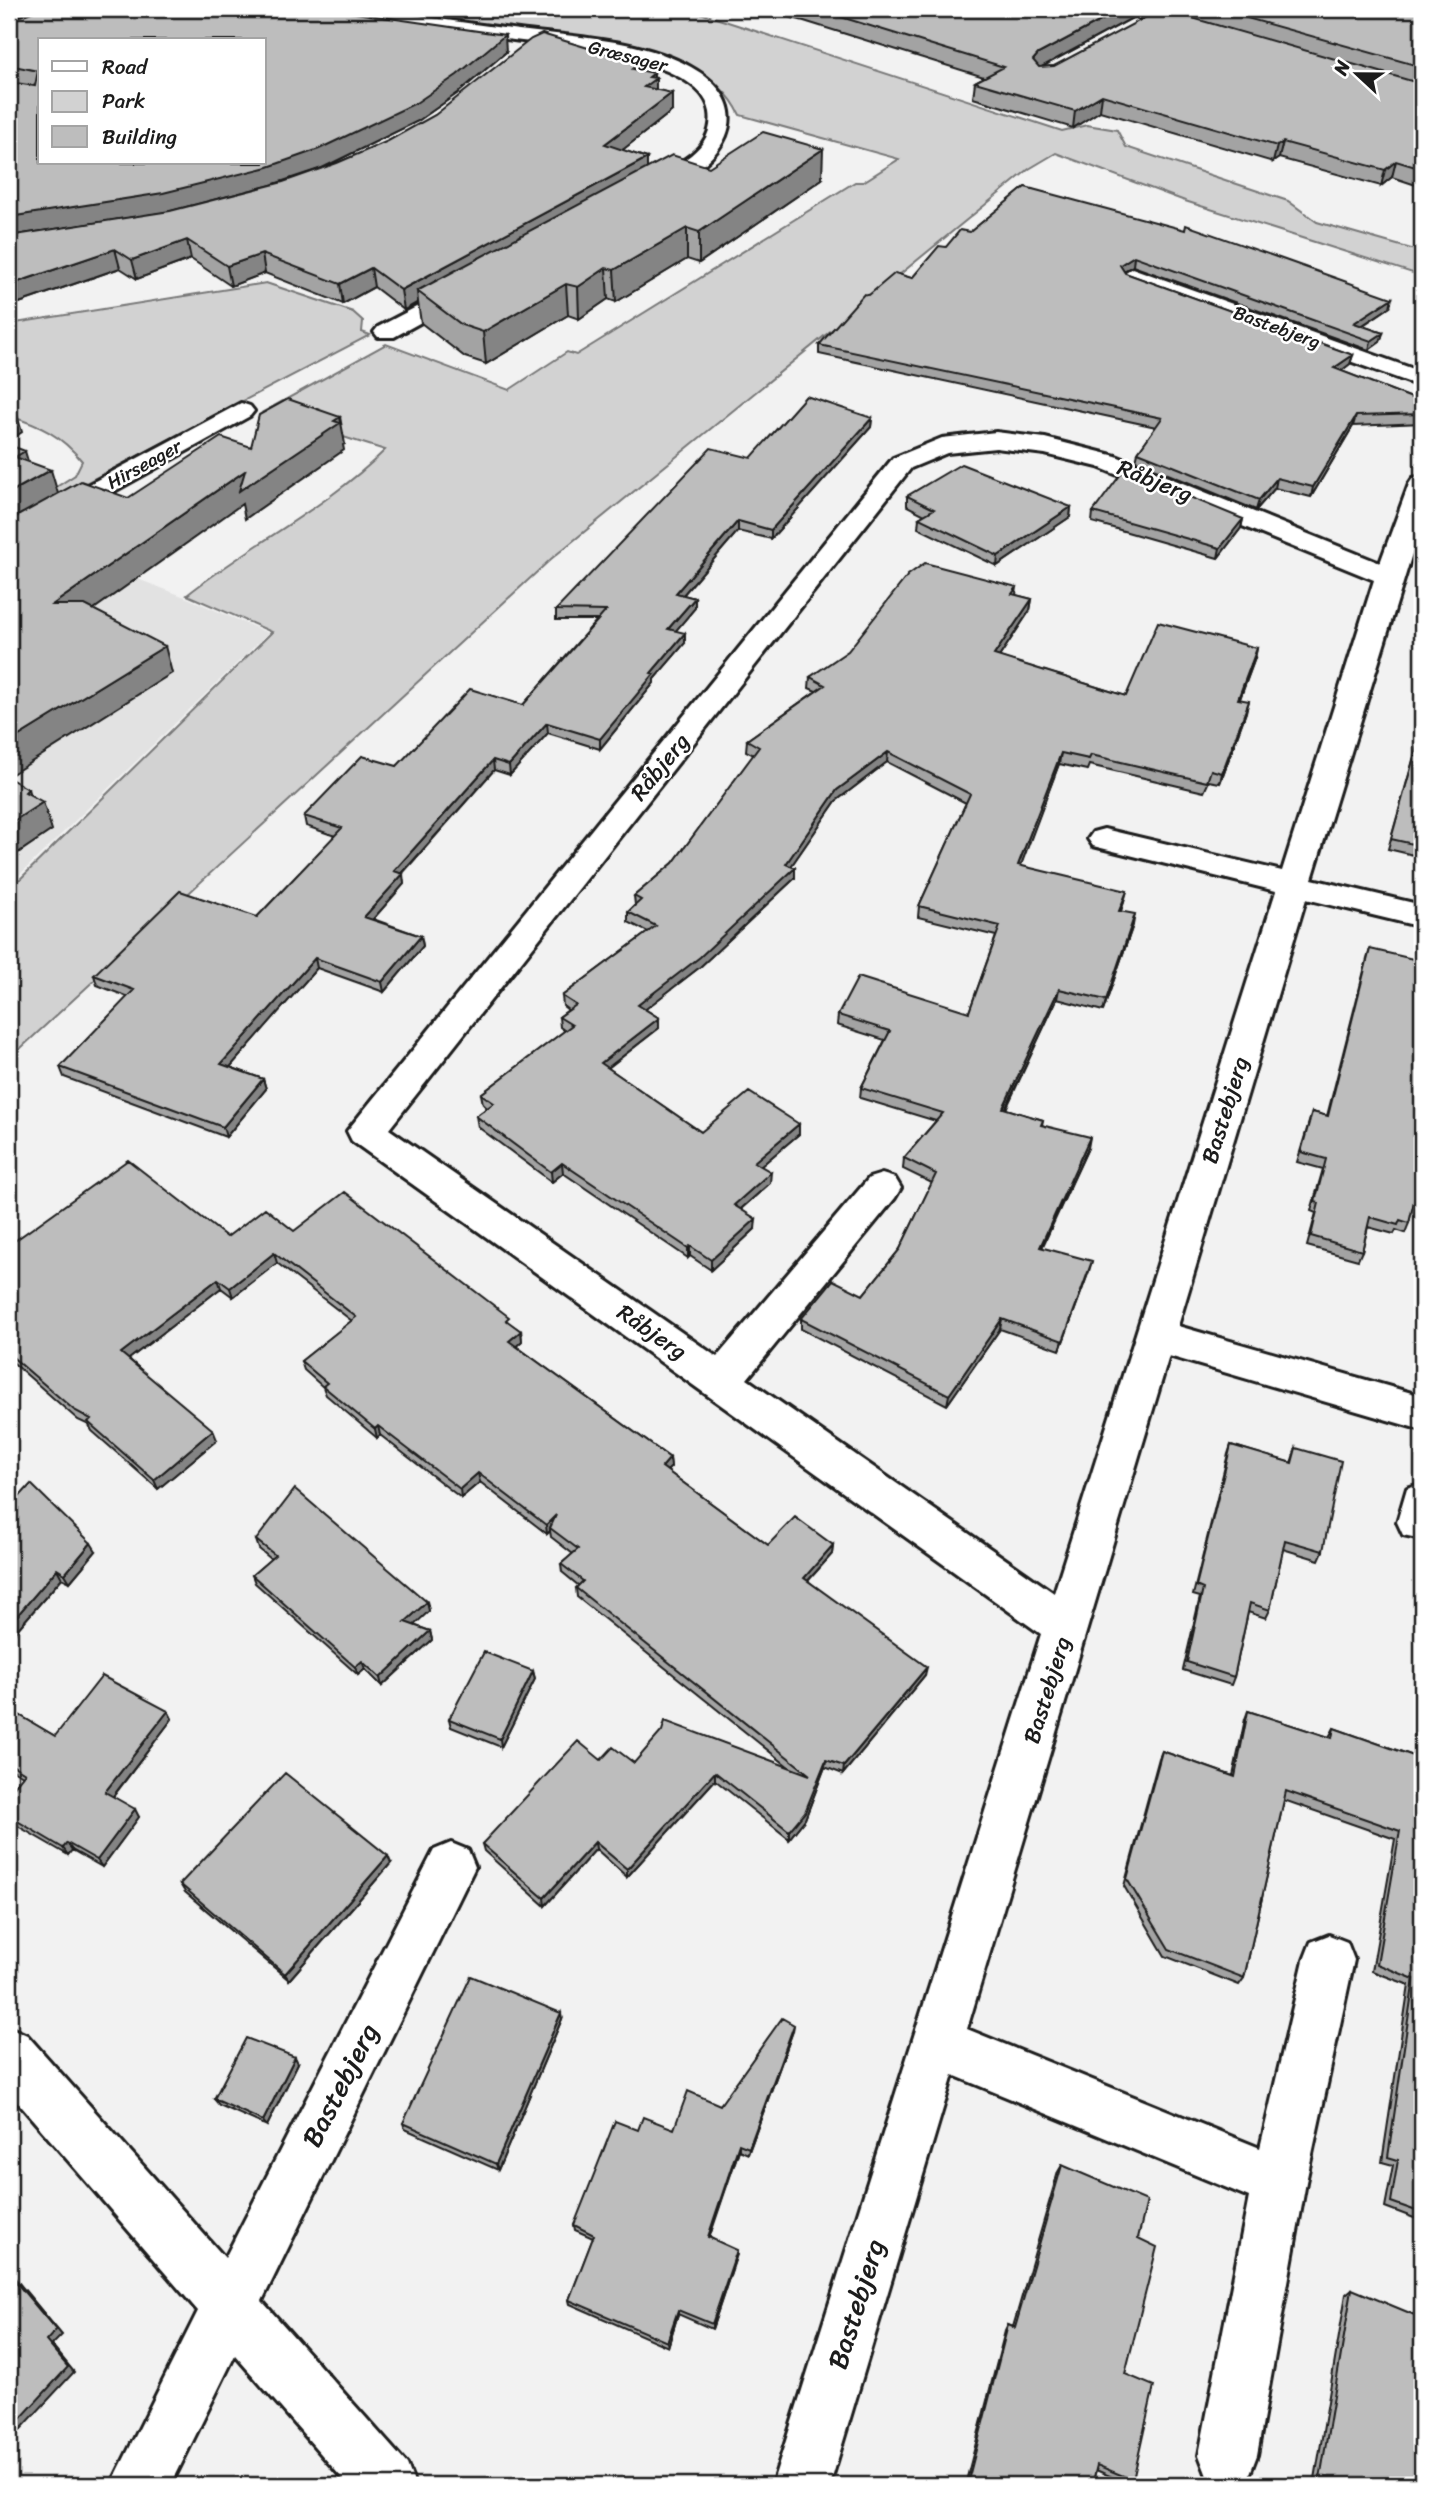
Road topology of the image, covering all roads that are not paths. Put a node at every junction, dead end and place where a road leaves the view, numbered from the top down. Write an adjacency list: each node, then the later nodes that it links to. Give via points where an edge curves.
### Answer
1 (362, 9): 4 (street, Græsager, via 362,13)
2 (1133, 18): 3 (street, via 1156,16)
3 (1218, 34)
4 (537, 38): 5 (street); 6 (street, Græsager, via 612,48 664,62 696,78 716,98 722,118 717,138 698,160)
5 (519, 55)
6 (626, 200)
7 (1132, 275): 10 (street, Bastebjerg)
8 (482, 279): 9 (street)
9 (386, 332)
10 (1422, 380)
11 (241, 411): 13 (street, Hirseager)
12 (1422, 484): 14 (street, Bastebjerg)
13 (9, 538)
14 (1389, 576): 16 (street, Bastebjerg); 20 (street, Råbjerg, via 1107,461 1045,446 996,440 942,446 902,463 365,1131)
15 (1104, 839): 16 (street)
16 (1295, 884): 17 (street); 19 (street, Bastebjerg)
17 (1422, 916)
18 (882, 1188): 20 (street)
19 (1155, 1336): 21 (street); 22 (street, Bastebjerg)
20 (721, 1381): 22 (street, Råbjerg)
21 (1422, 1413)
22 (1067, 1627): 25 (street, Bastebjerg)
23 (451, 1867): 28 (street, Bastebjerg)
24 (1329, 1960): 27 (street)
25 (937, 2043): 27 (street); 32 (street, Bastebjerg)
26 (9, 2053): 28 (street)
27 (1279, 2182): 29 (street)
28 (230, 2303): 30 (street, Bastebjerg); 31 (street)
29 (1228, 2455)
30 (140, 2485)
31 (386, 2485)
32 (801, 2485)

